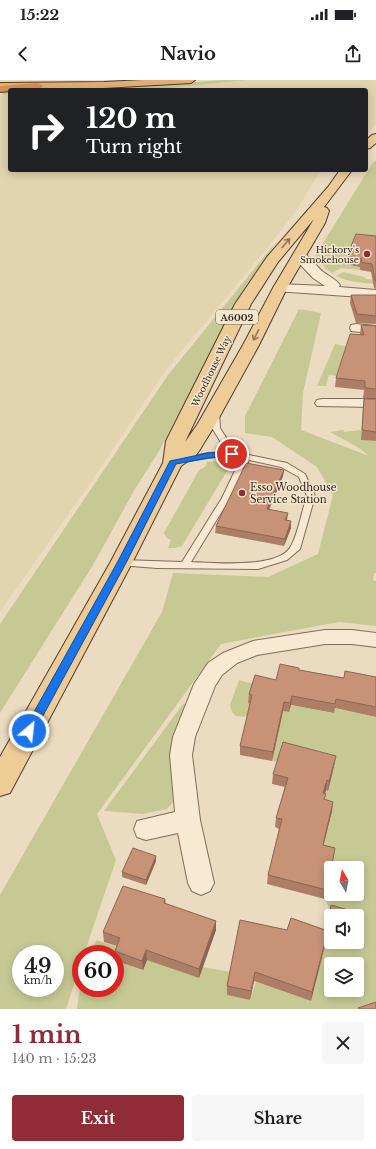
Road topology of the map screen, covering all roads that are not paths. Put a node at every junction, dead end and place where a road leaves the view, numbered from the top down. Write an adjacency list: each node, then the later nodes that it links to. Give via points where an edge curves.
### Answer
1 (112, 80): 3 (highway)
2 (191, 80): 3 (highway, via 112,85)
3 (35, 83): 4 (highway)
4 (3, 88)
5 (376, 137): 6 (main road)
6 (368, 144)
7 (345, 172): 8 (main road, Woodhouse Way / A6002)
8 (332, 190): 9 (main road, Woodhouse Way / A6002, via 319,223); 10 (main road, Woodhouse Way / A6002, one-way to 8)
9 (300, 256): 10 (main road, Woodhouse Way / A6002); 11 (street, via 318,275)
10 (276, 278): 11 (street); 13 (street); 18 (main road, Woodhouse Way / A6002, one-way to 18, via 251,345); 21 (main road, Woodhouse Way / A6002, via 268,284 215,383 185,424 176,441)
11 (333, 285): 12 (street)
12 (376, 290)
13 (376, 294)
14 (356, 328): 15 (street)
15 (376, 330)
16 (322, 403): 17 (street, via 343,410)
17 (376, 403)
18 (215, 408): 19 (lane, via 216,428); 21 (main road, Woodhouse Way / A6002, via 189,451)
19 (232, 454): 20 (lane); 21 (lane, via 208,455)
20 (246, 456): 23 (lane, via 226,498); 23 (lane, via 284,465 302,476 311,496 295,549 284,558 258,566)
21 (173, 462): 22 (main road, Woodhouse Way / A6002)
22 (121, 563): 23 (lane); 25 (main road, Woodhouse Way / A6002)
23 (185, 564)
24 (376, 640): 26 (street, via 325,637 253,648 230,658 215,669 205,684 184,737 181,755)
25 (0, 784)
26 (188, 820): 27 (street); 28 (street)
27 (146, 829)
28 (201, 883)

